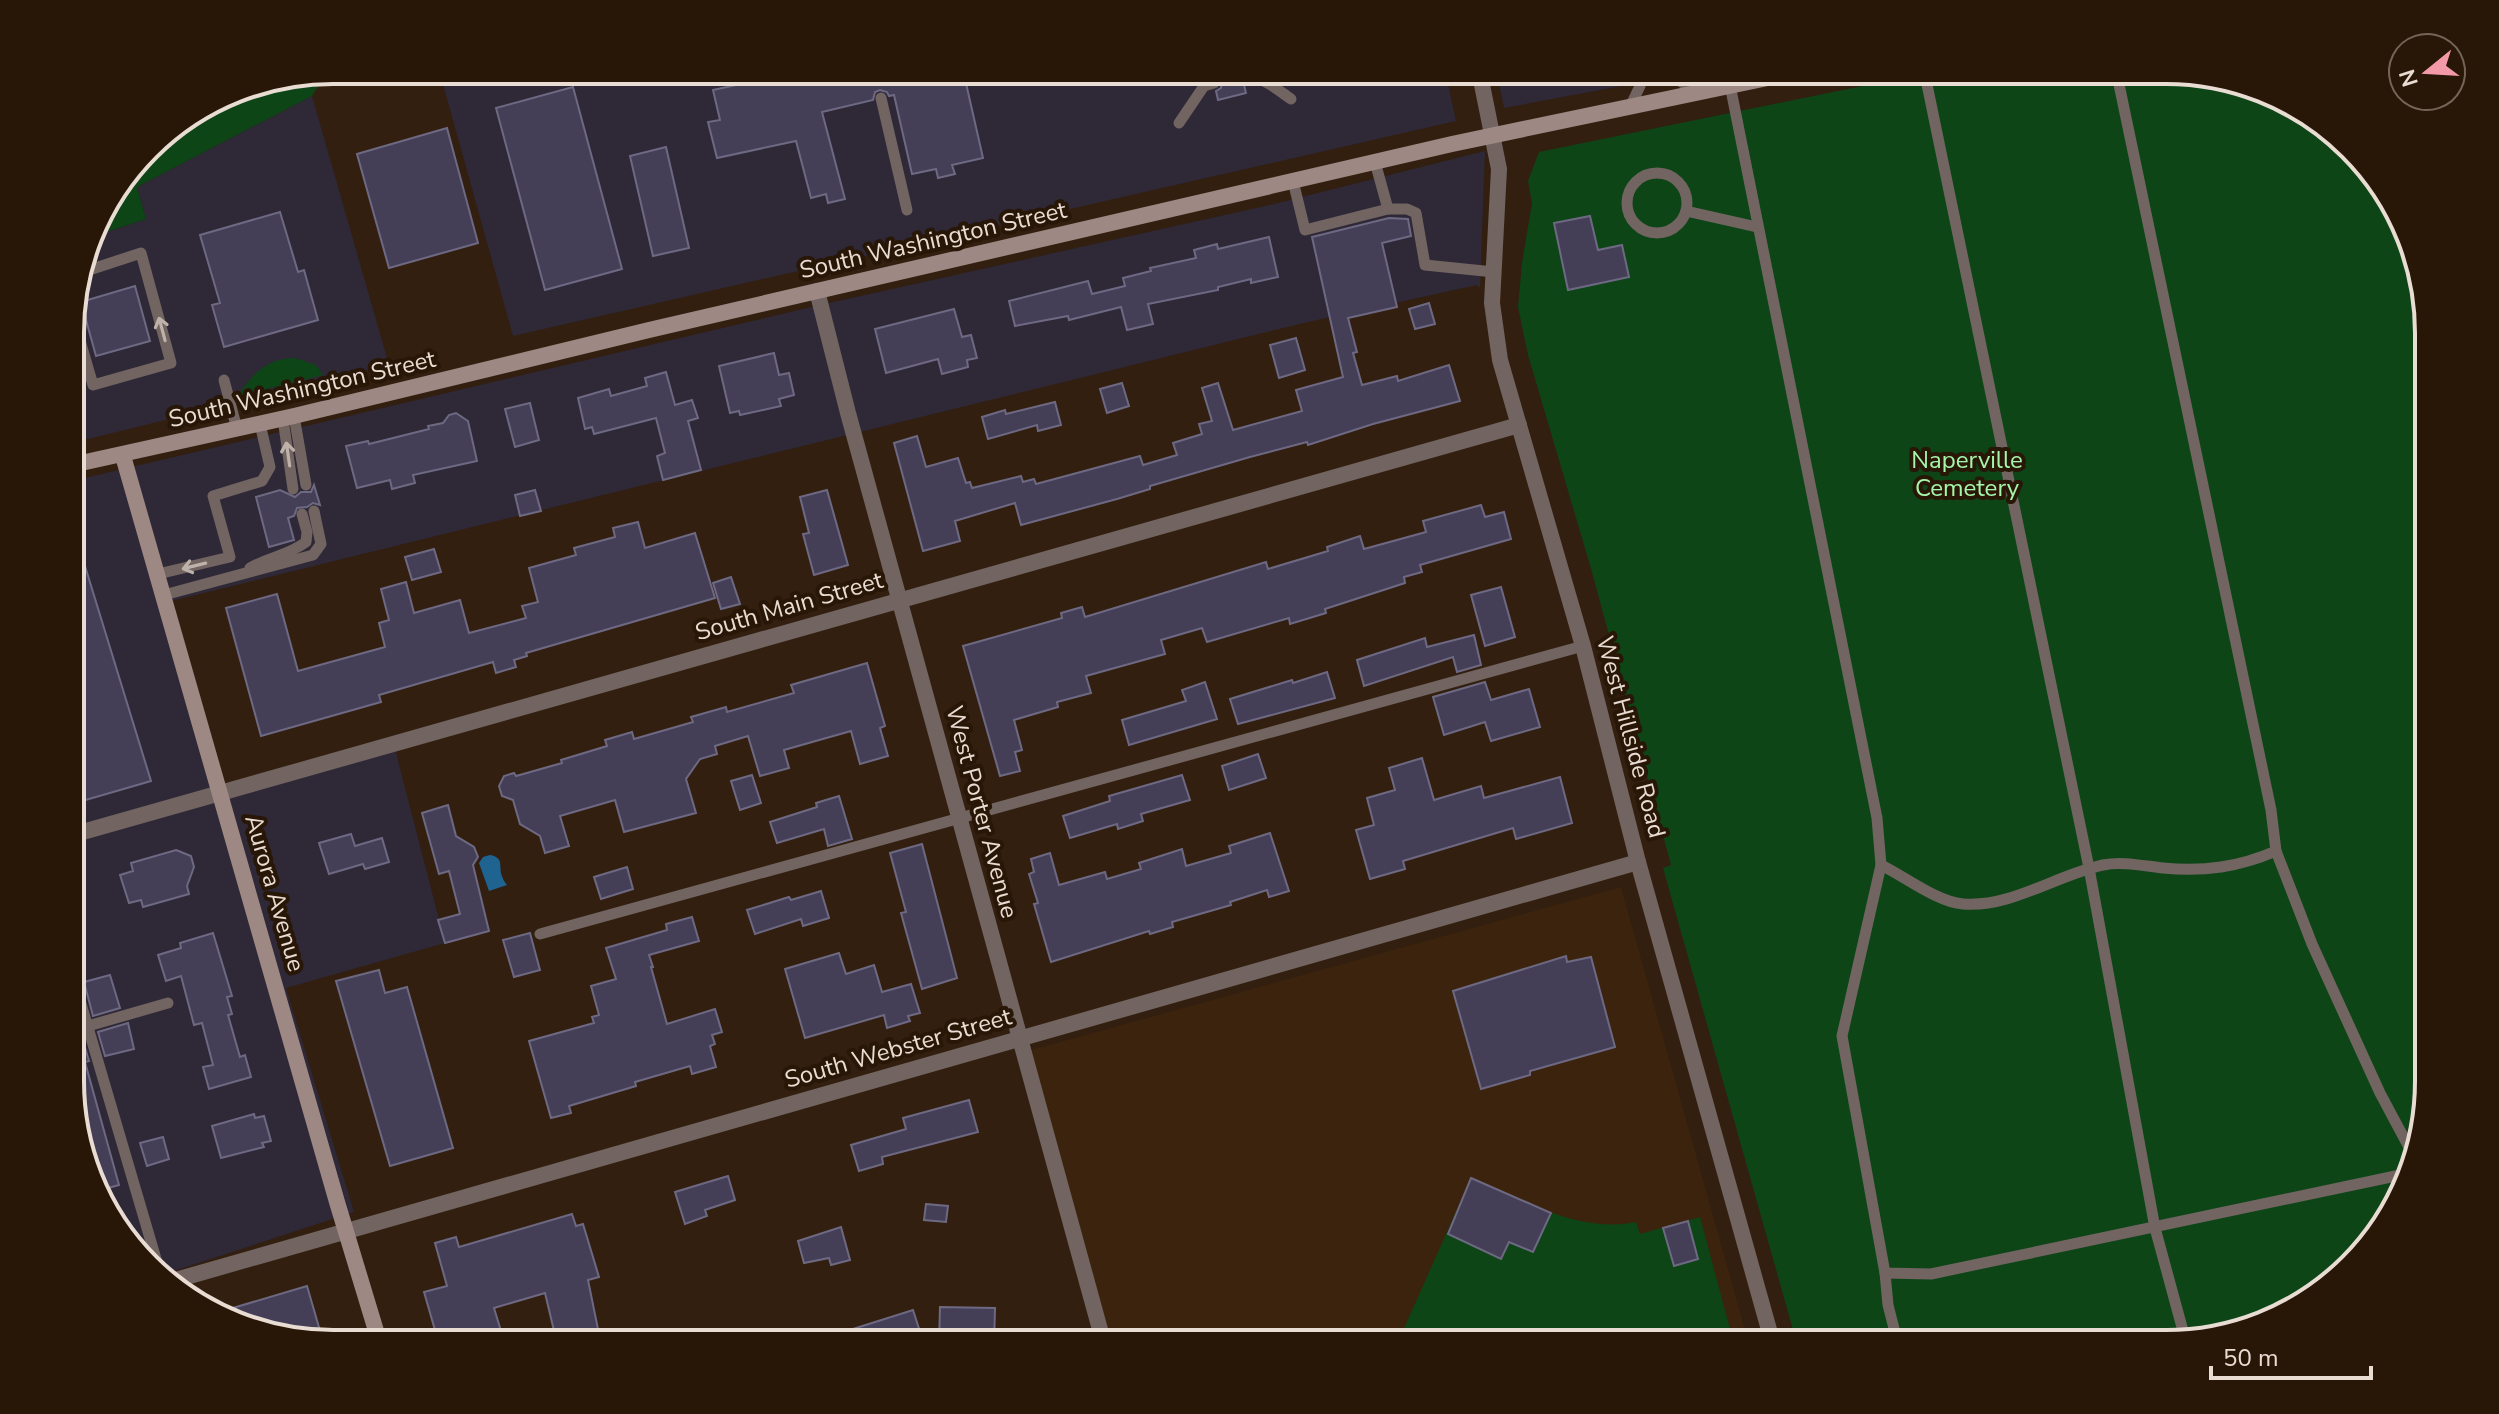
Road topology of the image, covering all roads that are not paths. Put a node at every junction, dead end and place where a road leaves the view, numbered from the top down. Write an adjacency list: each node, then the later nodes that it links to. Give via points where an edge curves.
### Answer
1 (1211, 84): 15 (lane)
2 (1269, 84): 13 (lane)
3 (1482, 84): 16 (street, West Hillside Road)
4 (1640, 84): 14 (lane)
5 (1685, 84): 11 (lane)
6 (1728, 84): 10 (lane)
7 (1745, 84): 10 (main road, South Washington Street)
8 (1927, 84): 50 (lane)
9 (2119, 84): 47 (lane)
10 (1728, 88): 11 (main road, South Washington Street); 22 (lane)
11 (1699, 93): 14 (main road, South Washington Street)
12 (881, 98): 20 (lane)
13 (1291, 99)
14 (1630, 107): 16 (main road, South Washington Street)
15 (1179, 123)
16 (1492, 136): 17 (main road, South Washington Street); 24 (street, West Hillside Road, via 1499,169)
17 (1375, 162): 18 (main road, South Washington Street); 19 (lane)
18 (1293, 181): 19 (lane, via 1305,230); 25 (main road, South Washington Street)
19 (1388, 209): 24 (lane, via 1416,213 1425,265)
20 (907, 210)
21 (1686, 211): 21 (lane, via 1686,192 1665,173 1646,174 1631,186 1629,215 1644,230 1674,228); 22 (lane)
22 (1757, 227): 49 (lane, via 1874,802)
23 (92, 269): 26 (lane, one-way to 23, via 93,385 171,363 141,253)
24 (1494, 272): 30 (street, West Hillside Road, via 1492,303 1500,360)
25 (817, 291): 28 (main road, South Washington Street); 42 (street, West Porter Avenue)
26 (84, 354)
27 (224, 380): 31 (lane)
28 (288, 417): 29 (main road, South Washington Street); 34 (lane); 35 (lane, one-way to 28)
29 (260, 424): 31 (main road, South Washington Street); 38 (lane, via 270,467 262,481 213,496)
30 (1519, 425): 42 (street, South Main Street); 43 (street, West Hillside Road)
31 (237, 429): 32 (main road, South Washington Street)
32 (123, 456): 33 (main road, South Washington Street); 39 (main road, Aurora Avenue)
33 (84, 463)
34 (306, 485)
35 (293, 489)
36 (314, 511): 40 (lane, via 321,544 313,555)
37 (302, 514): 40 (lane, via 306,542)
38 (230, 557): 39 (lane, one-way to 39); 40 (lane)
39 (158, 574): 41 (main road, Aurora Avenue)
40 (239, 574): 41 (lane)
41 (164, 595): 44 (main road, Aurora Avenue)
42 (899, 600): 44 (street, South Main Street); 45 (street, West Porter Avenue)
43 (1583, 646): 45 (lane); 48 (street, West Hillside Road)
44 (221, 793): 46 (street, South Main Street); 59 (main road, Aurora Avenue)
45 (960, 818): 51 (lane); 55 (street, West Porter Avenue)
46 (84, 832)
47 (2276, 851): 50 (lane, via 2219,868); 56 (lane, via 2346,1021)
48 (1638, 862): 55 (street, South Webster Street); 63 (street, West Hillside Road)
49 (1881, 865): 50 (lane, via 1961,905 2019,895); 61 (lane, via 1842,1036)
50 (2089, 868): 58 (lane)
51 (540, 934)
52 (168, 1003): 54 (lane)
53 (84, 1013): 54 (lane)
54 (88, 1026): 60 (lane)
55 (1020, 1038): 59 (street, South Webster Street); 67 (street, West Porter Avenue)
56 (2407, 1142)
57 (2396, 1176): 58 (lane)
58 (2155, 1228): 61 (lane, via 1931,1274); 65 (lane)
59 (346, 1232): 62 (street, South Webster Street); 66 (main road, Aurora Avenue)
60 (155, 1255)
61 (1885, 1273): 64 (lane)
62 (181, 1279)
63 (1769, 1329)
64 (1894, 1329)
65 (2182, 1329)
66 (376, 1330)
67 (1100, 1330)

